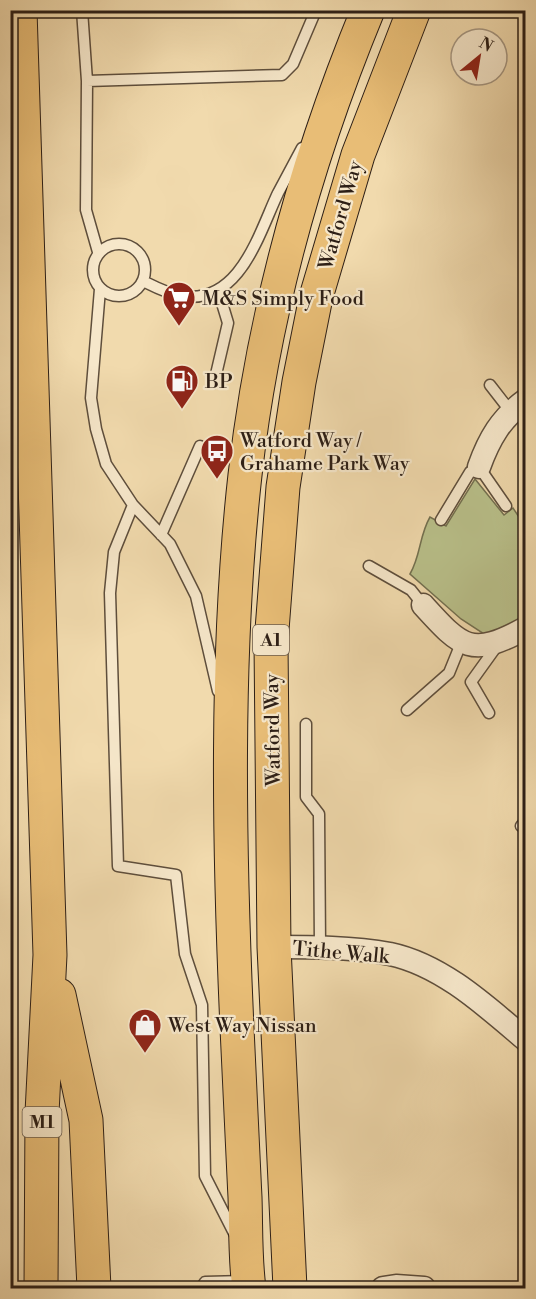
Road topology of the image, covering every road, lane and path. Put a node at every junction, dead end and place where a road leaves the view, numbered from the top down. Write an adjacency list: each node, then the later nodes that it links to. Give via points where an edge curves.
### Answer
1 (20, 10): 32 (highway, M1)
2 (82, 10): 7 (lane)
3 (316, 10): 7 (lane, via 293,64 282,75)
4 (368, 10): 6 (highway, Watford Way / A1)
5 (414, 10): 30 (highway, Watford Way / A1, via 358,154 316,297 283,487 271,644)
6 (340, 80): 11 (lane, via 278,193 258,240 238,272); 29 (highway, Watford Way / A1, via 282,268 249,452 236,583)
7 (87, 81): 8 (lane, via 86,210)
8 (98, 252): 9 (lane, via 113,244 129,245 142,256); 10 (lane, via 92,271)
9 (143, 281): 10 (lane, via 124,296); 11 (lane, via 183,297)
10 (100, 289): 17 (lane, via 92,408 106,464)
11 (218, 290): 12 (lane, via 228,323)
12 (214, 382)
13 (490, 385): 14 (lane)
14 (518, 406): 16 (street, via 488,442)
15 (200, 446): 20 (lane)
16 (479, 468): 18 (lane); 19 (lane, via 470,472)
17 (133, 505): 20 (lane); 34 (lane, via 114,552 110,593 118,866 176,875 185,954 201,1005 205,1176)
18 (506, 506)
19 (441, 520)
20 (161, 535): 29 (lane, via 170,544 196,596)
21 (369, 566): 22 (lane, via 411,590)
22 (423, 605): 24 (street, via 452,638)
23 (525, 628): 25 (street)
24 (462, 641): 25 (street, via 474,646); 26 (lane, via 449,673)
25 (499, 643): 27 (lane, via 471,682)
26 (408, 710)
27 (489, 712)
28 (306, 724): 31 (lane, via 306,797 319,814)
29 (232, 759): 34 (highway, Watford Way / A1, via 234,962)
30 (274, 947): 31 (street, Tithe Walk); 38 (highway, Watford Way / A1)
31 (320, 947): 33 (street, Tithe Walk, via 391,955 439,974 482,1002)
32 (50, 955): 35 (highway, M1, via 42,1113); 36 (highway, M1, via 86,1120)
33 (525, 1040)
34 (248, 1276): 37 (lane, via 205,1282)
35 (40, 1288)
36 (93, 1288)
37 (201, 1288)
38 (290, 1288)
39 (383, 1288): 40 (street)
40 (424, 1288)

